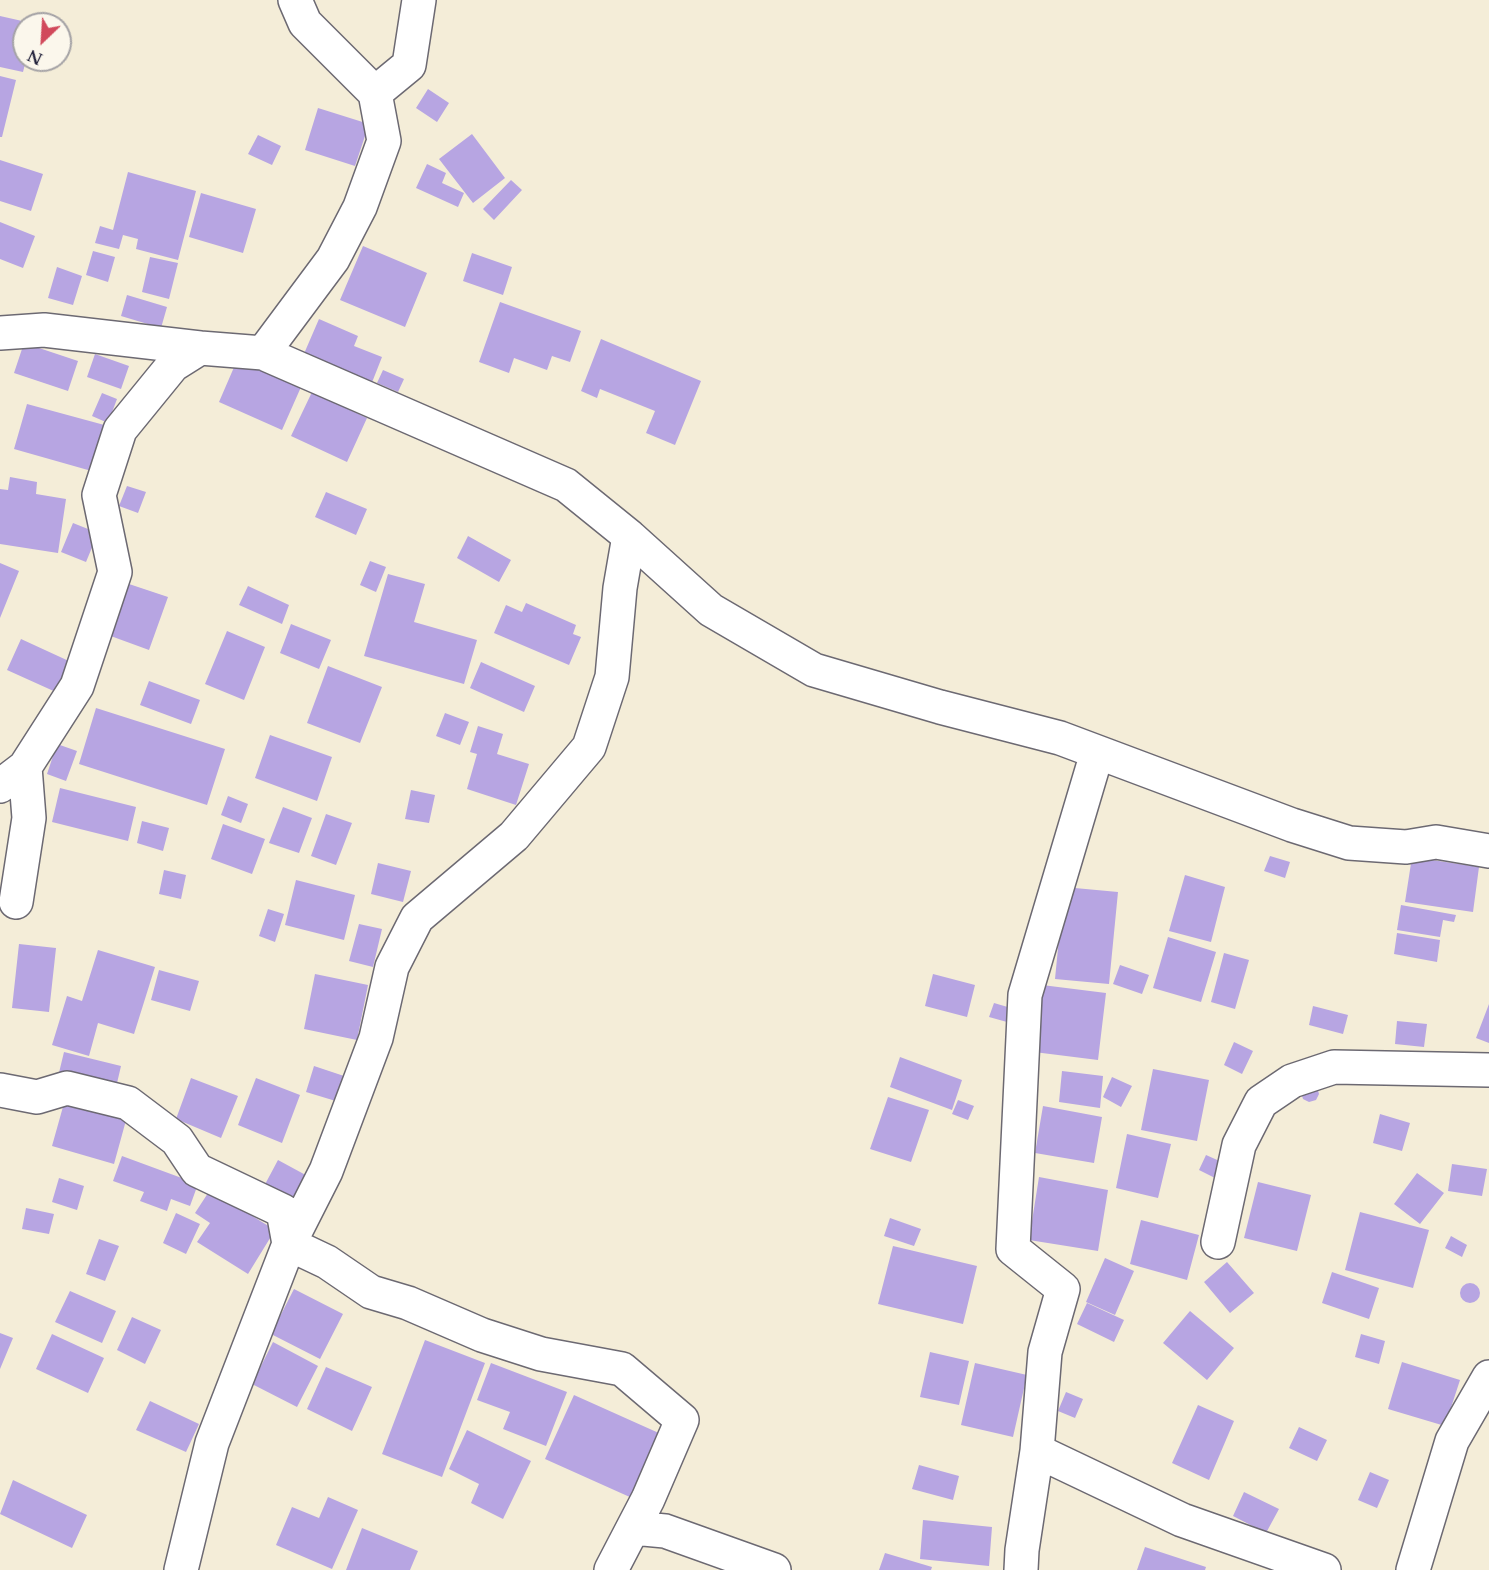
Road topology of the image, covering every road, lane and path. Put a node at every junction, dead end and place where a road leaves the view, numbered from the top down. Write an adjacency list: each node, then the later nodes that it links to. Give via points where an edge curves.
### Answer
1 (295, 0): 3 (street, via 305,22)
2 (419, 0): 3 (street, via 409,65)
3 (375, 93): 6 (street, via 384,141 360,207 333,259)
4 (0, 333): 5 (street, via 44,330)
5 (200, 348): 6 (street); 9 (street, via 173,365 120,430 99,495 115,572 77,686)
6 (263, 353): 7 (street, via 566,484)
7 (629, 536): 8 (street, via 711,609 814,670 1060,738); 15 (street, via 612,677 589,747 514,836 417,918 392,967 376,1038 326,1171)
8 (1097, 753): 10 (street, via 1349,843 1406,847 1436,842); 17 (street, via 1025,995 1013,1249 1063,1289 1045,1352)
9 (13, 777): 11 (street, via 29,818)
10 (1489, 851)
11 (16, 902)
12 (1489, 1070): 14 (street, via 1334,1066 1292,1081 1261,1102 1239,1145)
13 (0, 1090): 15 (street, via 37,1097 67,1088 128,1103 177,1140 197,1170 283,1211)
14 (1218, 1242)
15 (289, 1244): 18 (street, via 327,1262 371,1292 408,1303 482,1335 541,1354 622,1369 682,1420); 19 (street, via 212,1443)
16 (1489, 1377): 24 (street, via 1452,1441)
17 (1037, 1451): 22 (street); 23 (street, via 1182,1520)
18 (633, 1528): 20 (street); 21 (street, via 665,1532)
19 (181, 1570)
20 (611, 1570)
21 (774, 1570)
22 (1021, 1570)
23 (1324, 1570)
24 (1413, 1570)

